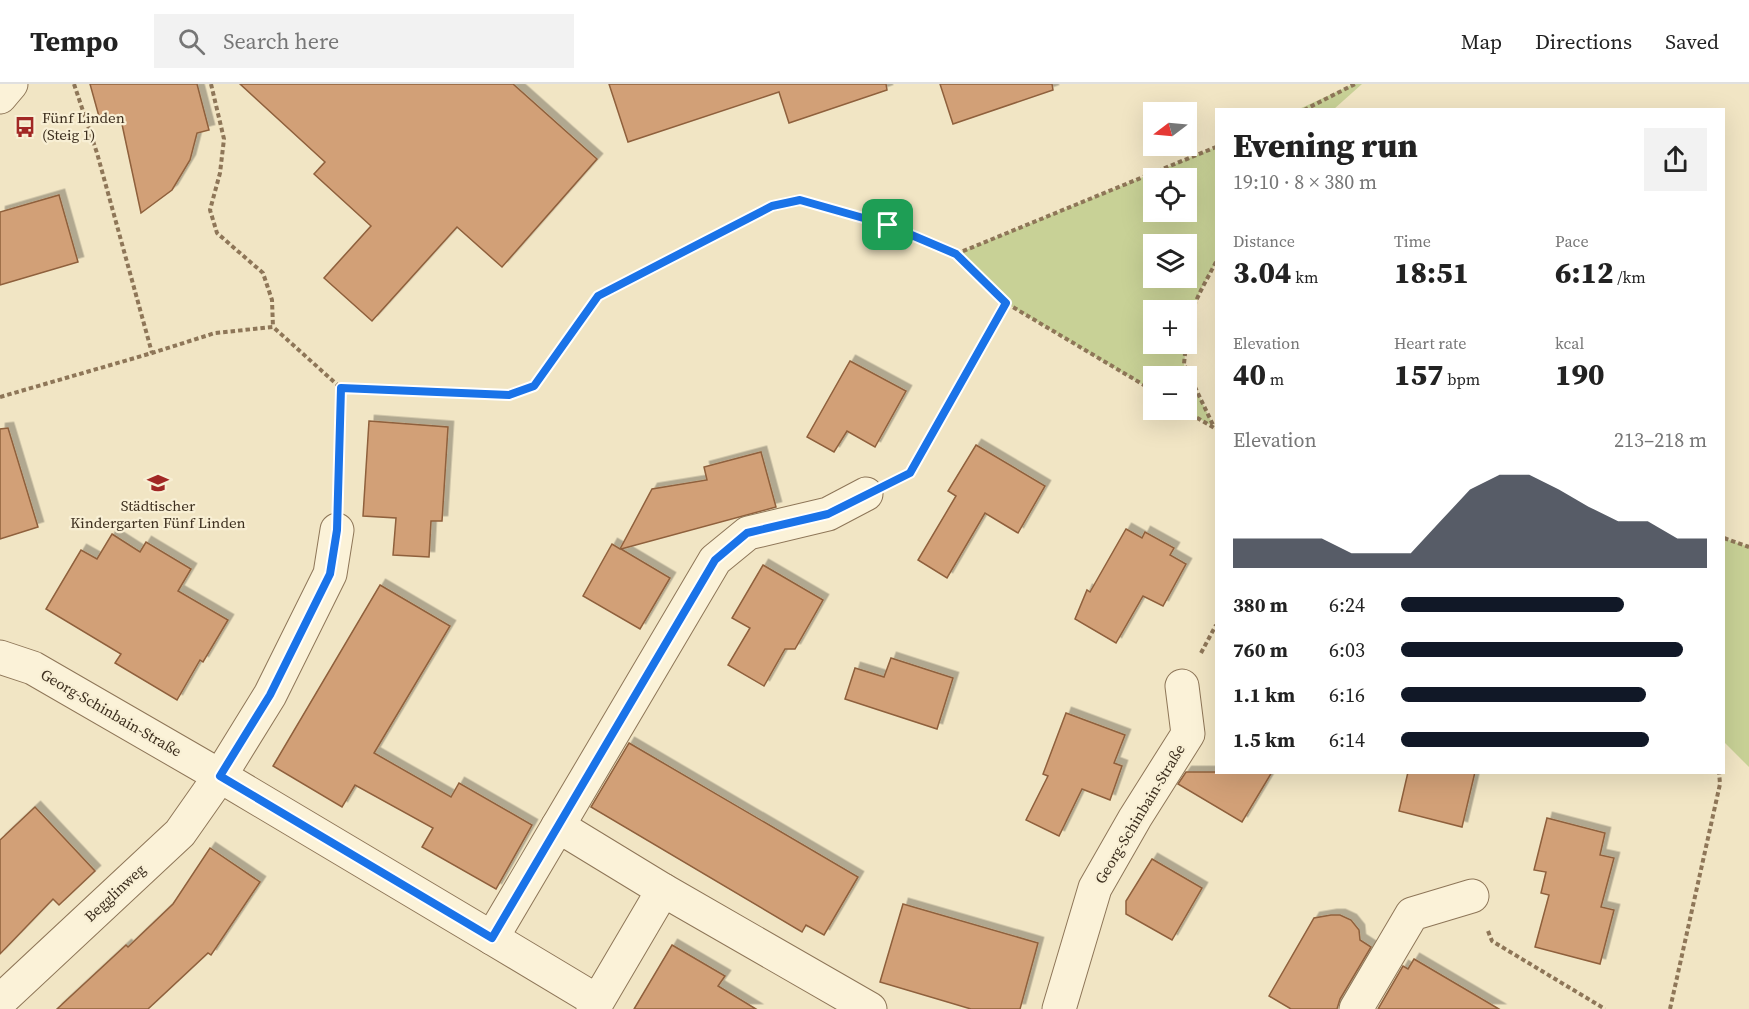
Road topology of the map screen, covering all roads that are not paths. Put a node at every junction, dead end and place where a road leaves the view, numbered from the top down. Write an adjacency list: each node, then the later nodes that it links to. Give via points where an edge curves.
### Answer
1 (11, 84): 2 (street)
2 (0, 97)
3 (866, 494): 8 (street, via 828,514 747,533 715,560)
4 (337, 530): 7 (street, via 330,574 270,695)
5 (0, 657): 7 (street, Georg-Schinbain-Straße, via 33,668)
6 (1182, 686): 15 (street, Georg-Schinbain-Straße, via 1188,734 1095,888)
7 (220, 776): 11 (street, Georg-Schinbain-Straße); 12 (street, Begglinweg, via 180,833)
8 (558, 826): 9 (street); 11 (street)
9 (663, 890): 13 (street, Georg-Schinbain-Straße); 14 (street)
10 (1472, 896): 16 (street, via 1412,914)
11 (492, 938): 13 (street, Georg-Schinbain-Straße)
12 (0, 1001)
13 (595, 1005)
14 (870, 1009)
15 (1059, 1009)
16 (1356, 1009)

